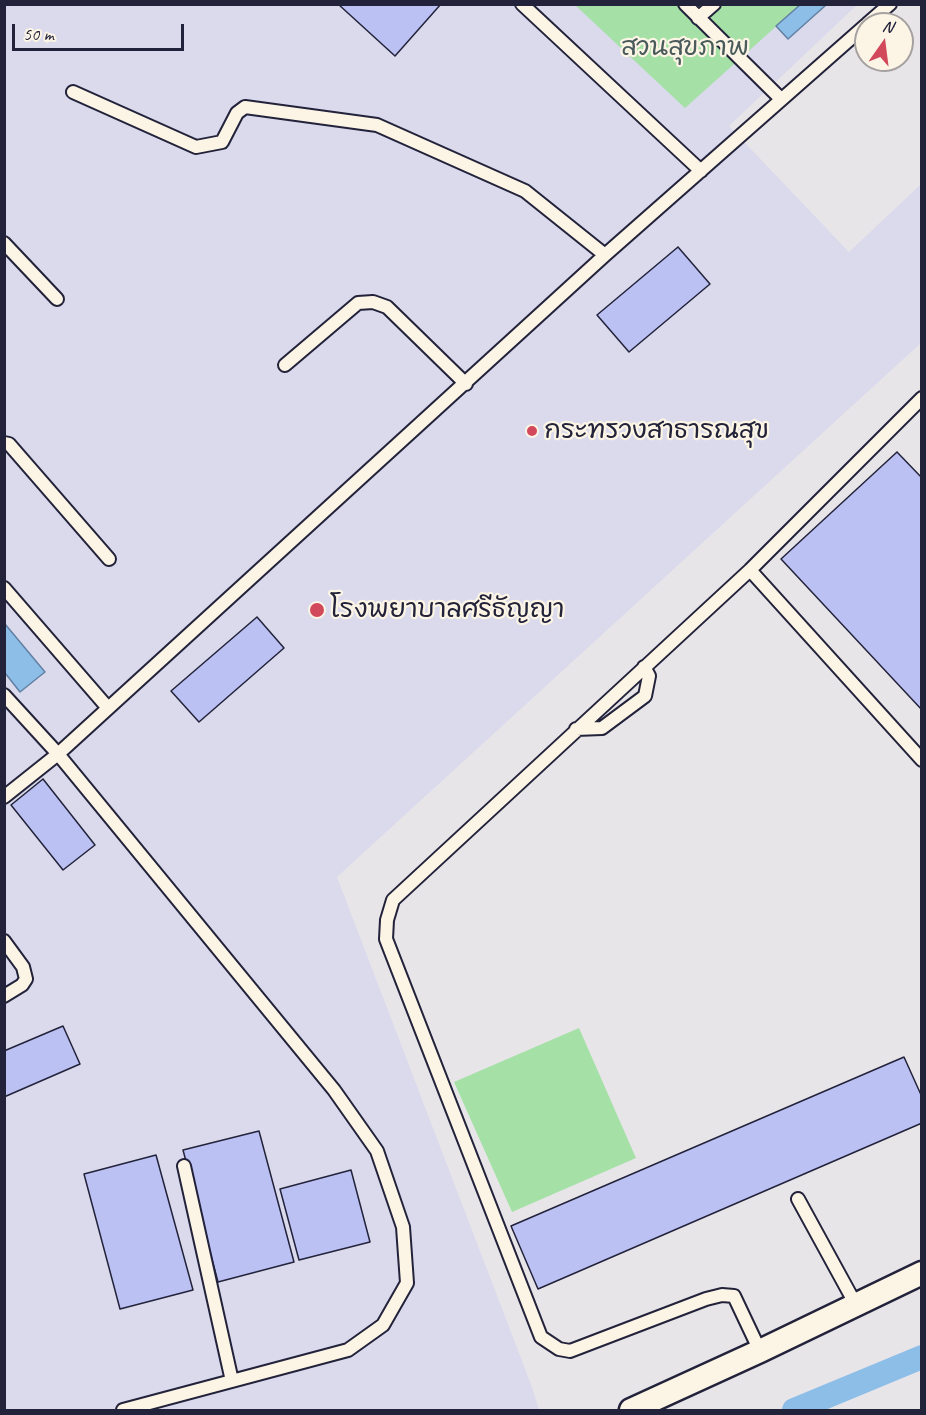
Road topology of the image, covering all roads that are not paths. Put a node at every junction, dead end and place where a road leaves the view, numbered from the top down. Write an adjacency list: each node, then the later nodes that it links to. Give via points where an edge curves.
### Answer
1 (522, 4): 8 (lane)
2 (685, 4): 4 (lane)
3 (714, 4): 4 (lane)
4 (698, 18): 7 (lane)
5 (854, 36): 7 (lane)
6 (74, 93): 10 (lane, via 196,147 222,142 237,113 245,107 377,125 525,191)
7 (781, 99): 8 (lane)
8 (701, 171): 10 (lane)
9 (4, 243): 11 (lane)
10 (605, 255): 13 (lane)
11 (57, 299)
12 (285, 365): 13 (lane, via 358,303 373,302 387,306)
13 (466, 384): 21 (lane)
14 (921, 398): 17 (lane)
15 (4, 443): 16 (lane, via 9,444)
16 (109, 559)
17 (750, 570): 19 (lane); 24 (lane)
18 (4, 588): 21 (lane)
19 (644, 667): 22 (lane); 22 (lane, via 649,676 645,696 602,728)
20 (4, 695): 23 (lane)
21 (108, 708): 23 (lane)
22 (576, 729): 32 (lane, via 393,900 386,939 541,1337 570,1351 722,1295 734,1296)
23 (58, 754): 25 (lane); 33 (lane, via 334,1090 377,1151 403,1227 407,1283 383,1324 348,1350)
24 (921, 760)
25 (4, 798)
26 (4, 941): 27 (lane, via 23,967 26,979)
27 (4, 996)
28 (184, 1166): 33 (lane)
29 (798, 1199): 31 (lane)
30 (921, 1273): 31 (street)
31 (855, 1305): 32 (street)
32 (760, 1351): 35 (street)
33 (232, 1381): 34 (lane)
34 (123, 1410)
35 (631, 1410)

